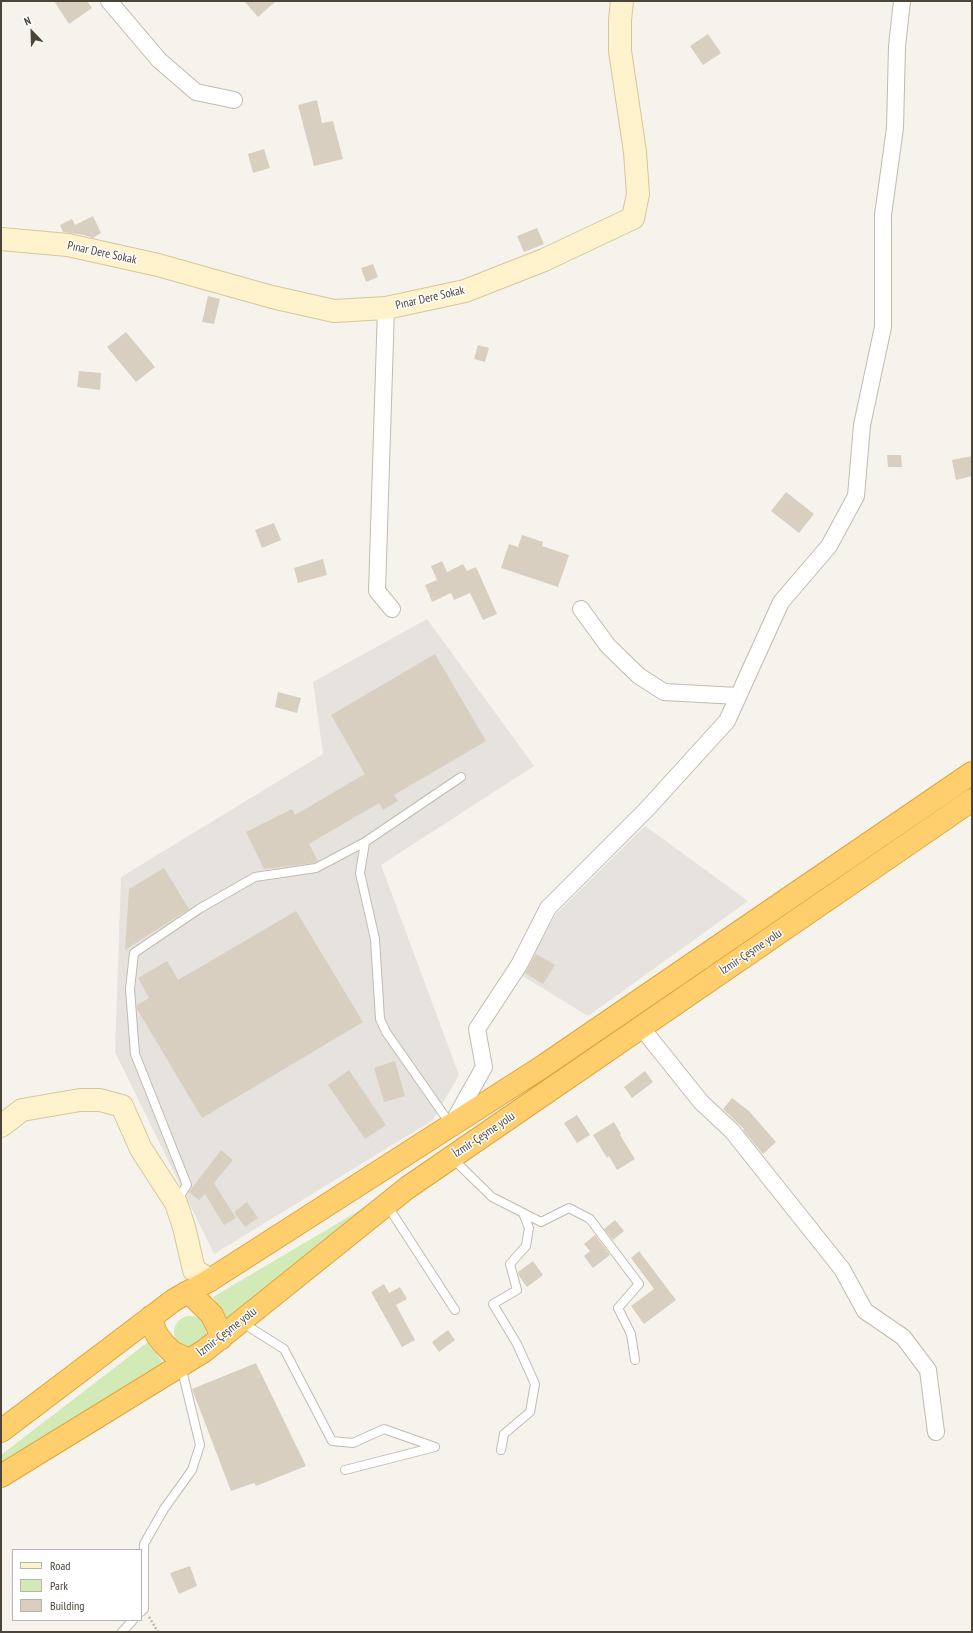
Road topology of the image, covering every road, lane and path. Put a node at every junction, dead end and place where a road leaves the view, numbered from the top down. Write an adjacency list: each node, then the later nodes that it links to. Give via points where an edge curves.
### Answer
1 (109, 1): 4 (street, via 159,60 196,92)
2 (622, 1): 6 (street, Pınar Dere Sokak, via 620,51 635,152 638,194 634,218 544,260 465,291)
3 (902, 1): 9 (street, via 897,46 895,128 883,215 883,327 862,425 856,496 829,546 781,602)
4 (234, 100)
5 (1, 239): 6 (street, Pınar Dere Sokak, via 76,247 158,265 272,297 334,311)
6 (386, 308): 7 (street, via 377,591)
7 (392, 609)
8 (581, 609): 9 (street, via 608,646 639,676 664,692)
9 (738, 696): 15 (street, via 727,721 647,809 548,908 519,965 477,1029 484,1067)
10 (972, 773): 15 (highway, İzmir-Çeşme yolu, via 545,1065)
11 (461, 777): 13 (lane)
12 (972, 800): 14 (highway, İzmir-Çeşme yolu)
13 (365, 842): 15 (lane, via 360,874 375,939 380,1019 386,1032); 18 (lane, via 316,868 255,876 198,909 134,953 130,989 135,1054 187,1185)
14 (641, 1027): 17 (highway, İzmir-Çeşme yolu); 30 (street, via 701,1102 732,1131 838,1263 865,1311 903,1336 928,1370)
15 (451, 1125): 21 (highway, İzmir-Çeşme yolu)
16 (1, 1126): 18 (street, via 22,1110 100,1100 122,1106 141,1148)
17 (451, 1158): 19 (highway, İzmir-Çeşme yolu); 20 (lane, via 492,1197)
18 (176, 1203): 21 (street, via 194,1270)
19 (387, 1204): 23 (lane); 25 (highway, İzmir-Çeşme yolu)
20 (523, 1213): 27 (lane, via 541,1222 569,1208 590,1219 639,1284 618,1308 631,1334); 31 (lane, via 529,1228 526,1246 510,1264 516,1290 493,1304 535,1384 530,1412 504,1434)
21 (210, 1280): 22 (highway, İzmir-Çeşme yolu)
22 (186, 1293): 24 (highway, İzmir-Çeşme yolu); 26 (highway, via 212,1315)
23 (455, 1310)
24 (151, 1317): 28 (highway, via 157,1336); 29 (highway, İzmir-Çeşme yolu)
25 (241, 1322): 26 (highway, İzmir-Çeşme yolu); 32 (lane, via 284,1349 332,1441 353,1443 384,1429 435,1447)
26 (221, 1338): 28 (highway, İzmir-Çeşme yolu)
27 (635, 1360)
28 (185, 1363): 33 (highway, İzmir-Çeşme yolu); 34 (lane, via 200,1445 192,1470 164,1509 144,1544)
29 (1, 1431)
30 (936, 1432)
31 (501, 1450)
32 (345, 1470)
33 (1, 1476)
34 (142, 1610): 37 (path)
35 (133, 1621): 36 (lane)
36 (122, 1632)
37 (158, 1632)

